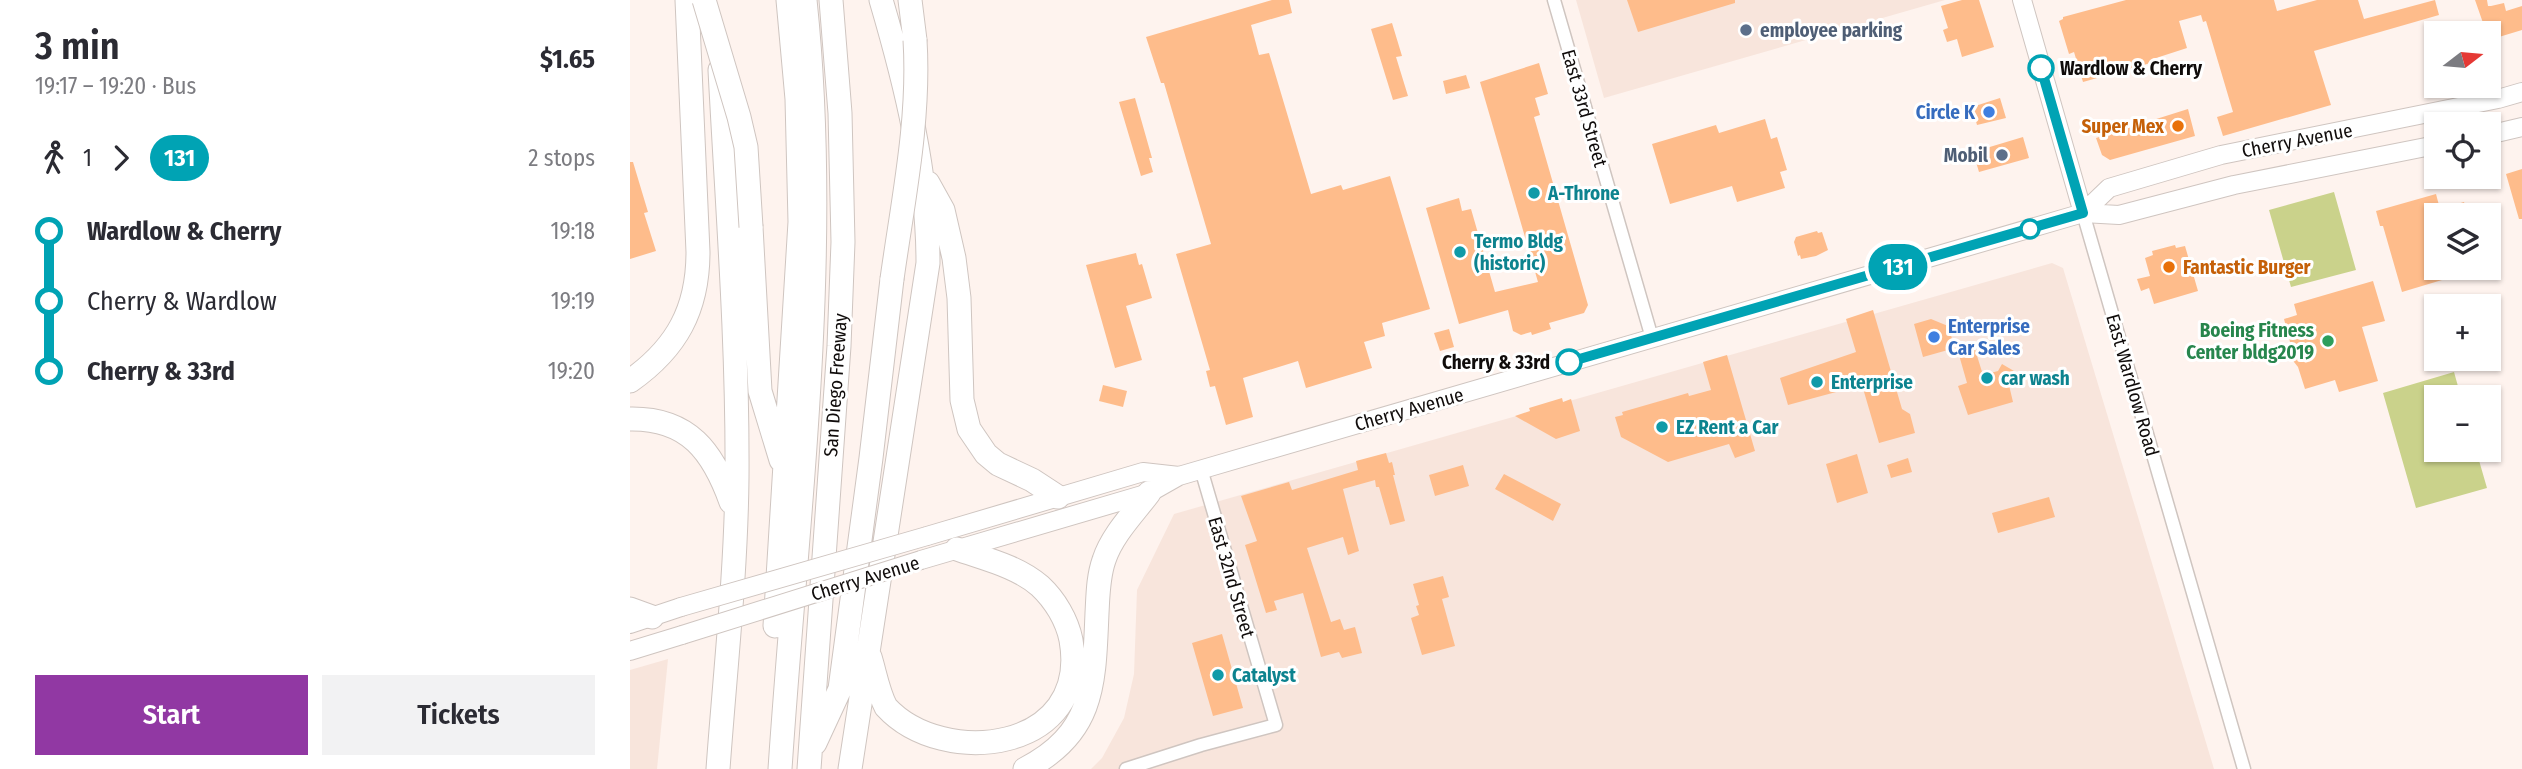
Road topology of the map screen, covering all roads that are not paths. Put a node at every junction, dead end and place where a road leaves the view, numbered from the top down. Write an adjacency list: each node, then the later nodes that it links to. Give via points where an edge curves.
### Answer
1 (687, 0): 18 (highway, via 697,284 684,324 672,342)
2 (704, 0): 22 (highway, bridge, via 746,147 760,391)
3 (717, 0): 25 (highway, via 736,409)
4 (788, 0): 22 (highway, via 797,99 800,222)
5 (805, 0): 35 (highway, via 817,202)
6 (831, 0): 31 (highway, San Diego Freeway, via 843,242)
7 (881, 0): 15 (highway)
8 (910, 0): 32 (highway, bridge, via 917,73 915,111 871,458 840,689)
9 (1554, 0): 17 (street, East 33rd Street)
10 (2022, 0): 16 (main road, East Wardlow Road)
11 (2522, 92): 16 (main road, Cherry Avenue, via 2221,155 2109,188)
12 (2522, 127): 13 (main road)
13 (2501, 132)
14 (2424, 147): 16 (main road, Cherry Avenue, via 2234,185 2119,215)
15 (921, 171): 24 (highway, via 943,210 954,258 962,400 970,429 998,464); 29 (highway, via 928,234 925,294)
16 (2083, 213): 17 (main road, Cherry Avenue); 40 (street, East Wardlow Road)
17 (1652, 338): 20 (main road, Cherry Avenue)
18 (630, 381)
19 (630, 419): 25 (highway, via 660,422 699,444 721,475)
20 (1201, 469): 21 (main road, Cherry Avenue); 39 (street, East 32nd Street, via 1276,725)
21 (1179, 476): 23 (main road, Cherry Avenue); 24 (main road, Cherry Avenue, via 1143,472)
22 (785, 477): 34 (highway)
23 (1149, 493): 26 (main road, Cherry Avenue); 38 (highway, via 1104,559 1093,682 1086,708 1055,751)
24 (1058, 497): 28 (main road, Cherry Avenue, bridge)
25 (736, 515): 33 (highway)
26 (957, 549): 29 (highway, via 1030,578 1051,597 1066,622 1073,650 1071,679 1061,707 1045,730 1021,748 994,757 963,759 936,752 911,737 891,715); 30 (main road, Cherry Avenue, bridge)
27 (630, 609): 28 (highway)
28 (641, 621)
29 (867, 647): 37 (highway)
30 (630, 651)
31 (815, 673): 32 (highway, San Diego Freeway); 36 (highway, via 793,709)
32 (809, 762)
33 (718, 769)
34 (765, 769)
35 (780, 769)
36 (790, 769)
37 (850, 769)
38 (1026, 769)
39 (1126, 769)
40 (2244, 769)

